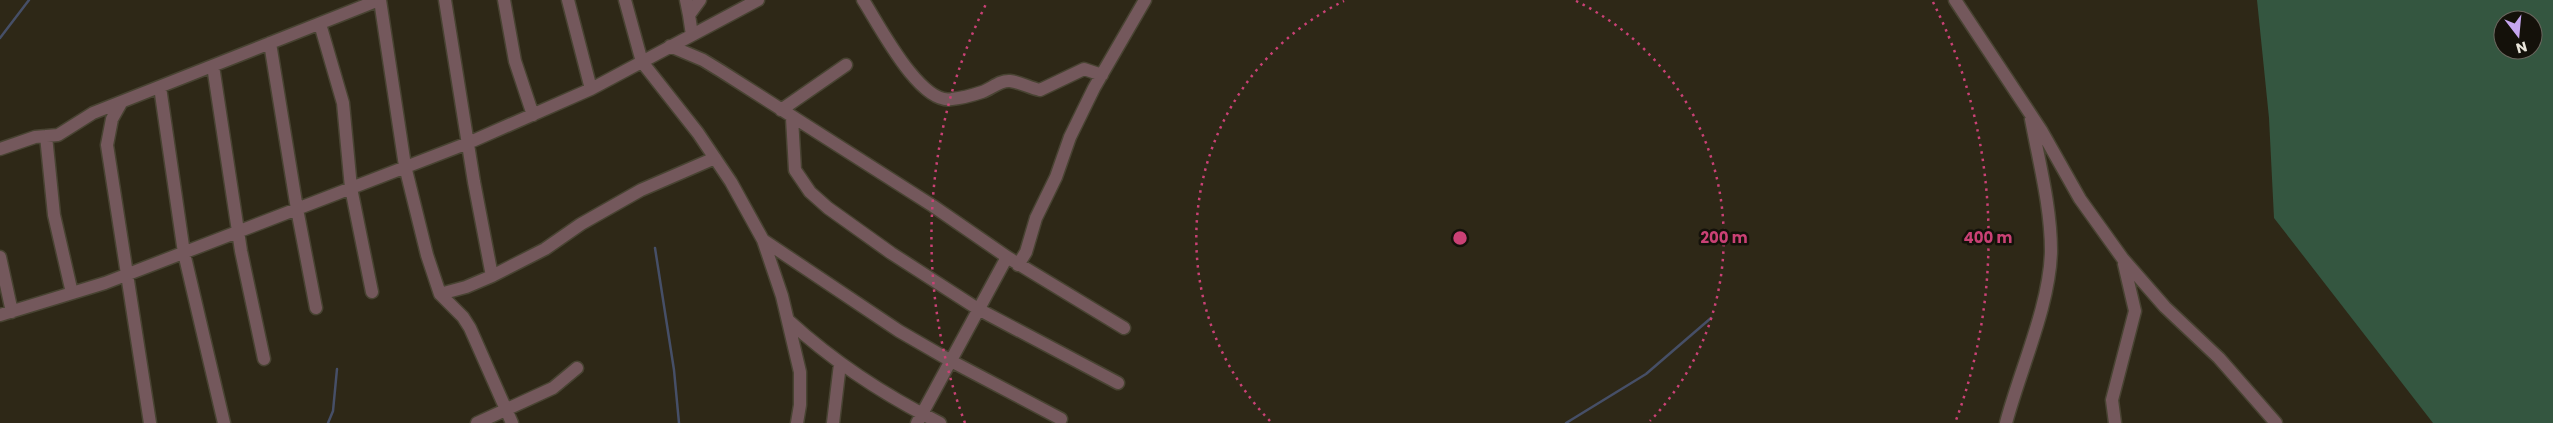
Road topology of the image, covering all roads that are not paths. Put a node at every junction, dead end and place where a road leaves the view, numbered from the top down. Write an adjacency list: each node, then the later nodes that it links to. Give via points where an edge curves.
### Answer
1 (380, 0): 13 (street); 34 (street)
2 (445, 0): 31 (street)
3 (504, 0): 28 (street, via 515,62)
4 (568, 0): 22 (street)
5 (625, 0): 17 (street)
6 (686, 0): 12 (street)
7 (700, 0): 12 (street)
8 (758, 0): 14 (street)
9 (863, 0): 20 (street, via 921,85 943,99 980,93 1010,81 1046,89 1084,69)
10 (1145, 0): 20 (street)
11 (1954, 0): 27 (street)
12 (689, 15): 14 (street)
13 (320, 24): 15 (street); 35 (street, via 343,104)
14 (692, 35): 16 (street)
15 (270, 43): 18 (street); 36 (street)
16 (670, 46): 17 (street); 26 (street, via 703,60)
17 (642, 62): 22 (street); 33 (street, via 682,110)
18 (212, 66): 21 (street); 37 (street)
19 (846, 66): 26 (street)
20 (1102, 75): 43 (street, via 1070,137 1056,177 1036,218 1026,252)
21 (160, 87): 23 (street); 25 (street)
22 (592, 89): 28 (street)
23 (146, 92): 24 (street); 25 (street)
24 (121, 104): 30 (street, via 93,113 58,136); 44 (street, via 112,119 107,145)
25 (162, 104): 39 (street)
26 (781, 110): 29 (street)
27 (2029, 112): 42 (street, via 2080,199); 69 (street, via 2045,193 2051,252 2044,295)
28 (533, 116): 31 (street)
29 (792, 118): 40 (street, via 933,206); 50 (street, via 795,170 810,192 891,253)
30 (46, 136): 32 (street, via 15,142); 47 (street, via 54,215)
31 (468, 143): 34 (street); 45 (street)
32 (0, 149)
33 (715, 158): 38 (street); 45 (street, via 641,190 580,224 545,250)
34 (405, 166): 35 (street); 48 (street)
35 (350, 188): 36 (street); 46 (street)
36 (297, 209): 37 (street); 49 (street)
37 (240, 231): 39 (street); 54 (street, via 241,251)
38 (763, 240): 52 (street); 55 (street)
39 (184, 253): 44 (street); 63 (street)
40 (1007, 257): 43 (street); 50 (street)
41 (0, 258): 51 (street)
42 (2123, 259): 70 (street, via 2135,311 2112,400); 71 (street, via 2165,307 2219,358)
43 (1018, 265): 53 (street)
44 (128, 274): 47 (street); 62 (street)
45 (492, 276): 48 (street)
46 (372, 292)
47 (72, 293): 51 (street)
48 (440, 294): 59 (street, via 470,328)
49 (316, 308)
50 (978, 309): 55 (street); 58 (street)
51 (6, 313)
52 (789, 321): 56 (street); 66 (street, via 800,372)
53 (1124, 328)
54 (264, 360)
55 (951, 362): 60 (street); 61 (street)
56 (840, 364): 60 (street); 67 (street)
57 (577, 368): 59 (street, via 553,388)
58 (1118, 383)
59 (504, 409): 64 (street); 65 (street)
60 (920, 418): 68 (street)
61 (1061, 418)
62 (150, 423)
63 (224, 423)
64 (477, 423)
65 (512, 423)
66 (797, 423)
67 (833, 423)
68 (940, 423)
69 (2006, 423)
70 (2115, 423)
71 (2276, 423)

